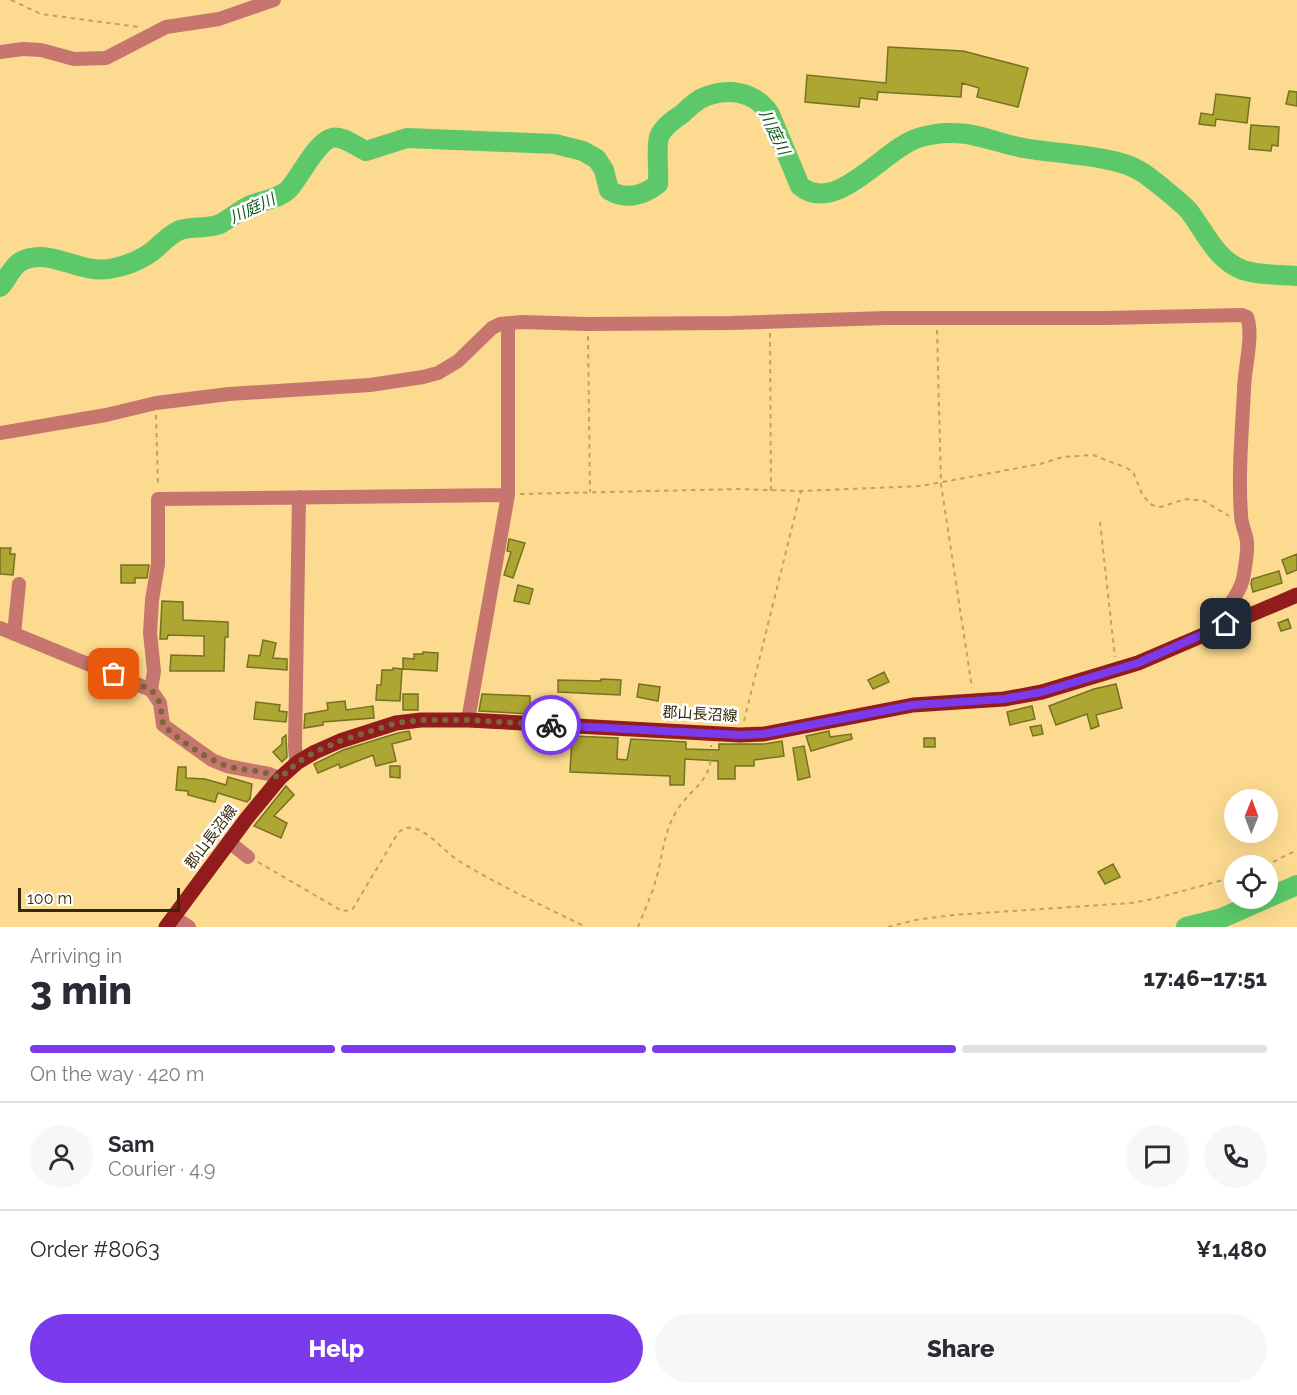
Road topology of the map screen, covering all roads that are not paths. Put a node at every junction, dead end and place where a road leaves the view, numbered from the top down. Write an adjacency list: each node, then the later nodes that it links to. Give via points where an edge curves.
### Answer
1 (274, 0): 2 (street, via 219,19 166,27 106,58 74,59 41,50)
2 (0, 52)
3 (508, 324): 4 (street, via 492,328 447,368 423,377 156,403); 5 (street); 10 (street, via 1247,317 1250,328 1244,379 1241,518 1247,543 1243,579 1239,591)
4 (0, 433)
5 (508, 495): 6 (street); 13 (street)
6 (299, 497): 12 (street, via 158,499 158,564 150,633 154,671); 14 (street, via 295,746)
7 (19, 584): 11 (street)
8 (1297, 595): 10 (main road, 郡山長沼線)
9 (0, 628): 11 (street)
10 (1208, 632): 13 (main road, 郡山長沼線, via 1138,663 1042,692 1004,699 913,705 764,734)
11 (14, 634): 12 (street)
12 (151, 690): 15 (street, via 160,703 163,725 180,738 219,763)
13 (468, 720): 14 (main road, 郡山長沼線, via 396,723 340,741)
14 (298, 762): 15 (main road, 郡山長沼線)
15 (280, 778): 16 (main road, 郡山長沼線)
16 (229, 842): 17 (street); 18 (main road, 郡山長沼線)
17 (248, 857)
18 (170, 922): 19 (street)
19 (189, 927)

